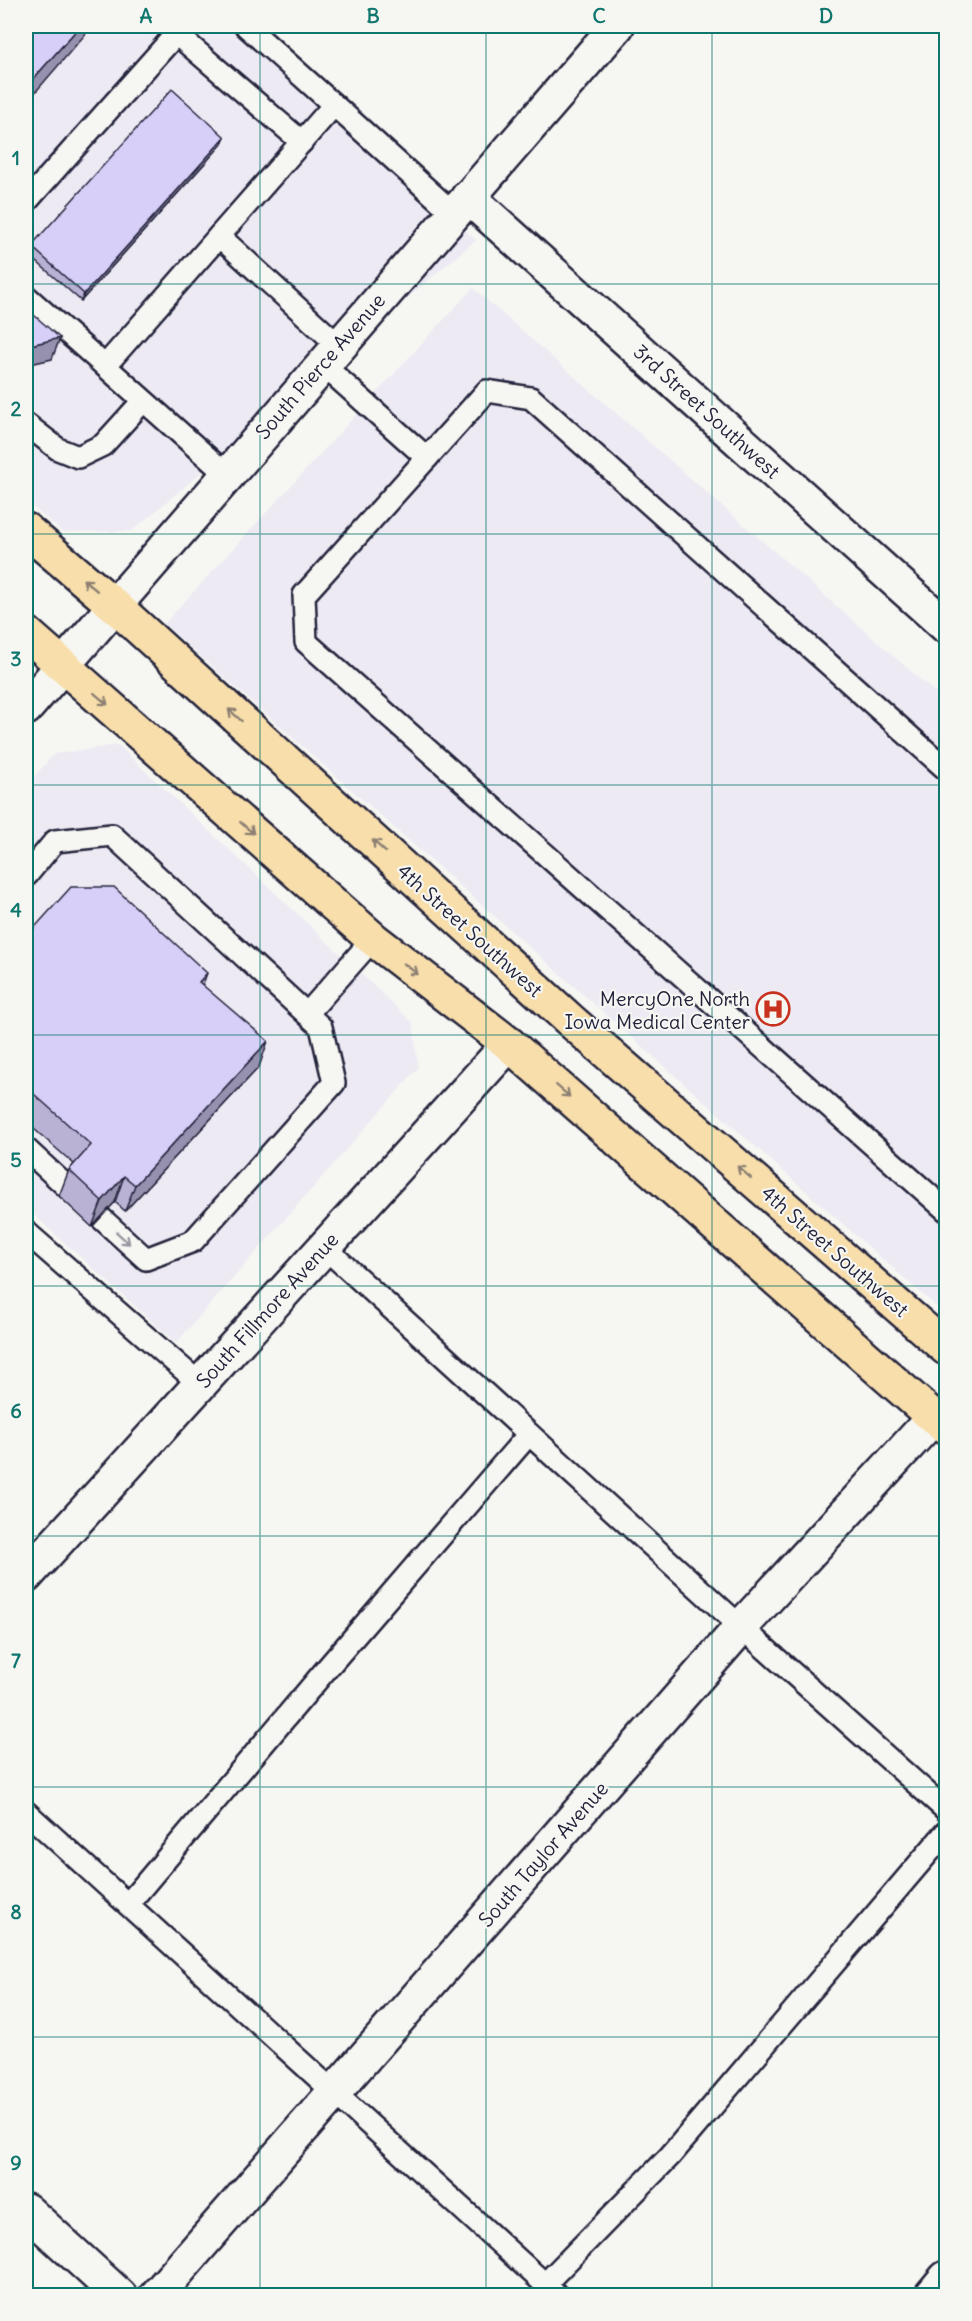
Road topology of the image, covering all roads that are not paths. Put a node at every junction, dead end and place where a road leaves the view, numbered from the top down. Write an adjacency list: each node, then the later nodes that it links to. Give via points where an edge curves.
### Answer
1 (246, 26): 4 (lane)
2 (617, 26): 7 (street, South Pierce Avenue)
3 (171, 30): 5 (lane); 6 (lane)
4 (334, 105): 5 (lane); 7 (lane)
5 (302, 142): 8 (lane)
6 (26, 202)
7 (461, 205): 10 (street, South Pierce Avenue); 18 (street, 3rd Street Southwest)
8 (219, 236): 10 (lane); 11 (lane)
9 (26, 296): 11 (lane)
10 (330, 355): 14 (lane); 15 (street, South Pierce Avenue)
11 (105, 366): 12 (lane)
12 (143, 401): 13 (lane, via 103,446 78,457 58,449); 15 (lane)
13 (26, 424)
14 (427, 458): 22 (lane, via 487,392 531,398); 29 (lane, via 304,595 306,642)
15 (226, 474): 17 (street, South Pierce Avenue)
16 (26, 530): 17 (main road, 4th Street Southwest, one-way to 16)
17 (115, 606): 20 (street, South Pierce Avenue); 33 (main road, 4th Street Southwest, one-way to 17, via 571,1021)
18 (946, 626)
19 (26, 633): 20 (main road)
20 (63, 666): 21 (street, South Pierce Avenue); 24 (main road, one-way to 24)
21 (26, 708)
22 (946, 769)
23 (26, 876): 25 (lane, via 56,841 112,835)
24 (373, 939): 25 (lane); 26 (main road, one-way to 26)
25 (307, 1014): 30 (lane, one-way to 25, via 146,1259 193,1241 334,1083 321,1027)
26 (509, 1044): 32 (street, South Fillmore Avenue); 35 (main road, one-way to 35)
27 (26, 1149): 28 (lane)
28 (67, 1187)
29 (946, 1210)
30 (101, 1218)
31 (26, 1232): 34 (lane)
32 (324, 1247): 34 (street, South Fillmore Avenue); 36 (lane)
33 (946, 1348)
34 (200, 1384): 37 (street, South Fillmore Avenue)
35 (940, 1422): 38 (street, South Taylor Avenue)
36 (529, 1434): 38 (lane); 42 (lane)
37 (26, 1576)
38 (741, 1627): 39 (lane); 43 (street, South Taylor Avenue)
39 (946, 1810)
40 (26, 1812): 42 (lane)
41 (946, 1832): 46 (lane)
42 (128, 1904): 43 (lane)
43 (335, 2091): 46 (lane); 48 (street, South Taylor Avenue)
44 (26, 2210): 47 (street)
45 (946, 2278): 49 (street)
46 (551, 2290)
47 (120, 2295)
48 (156, 2295)
49 (931, 2295)

